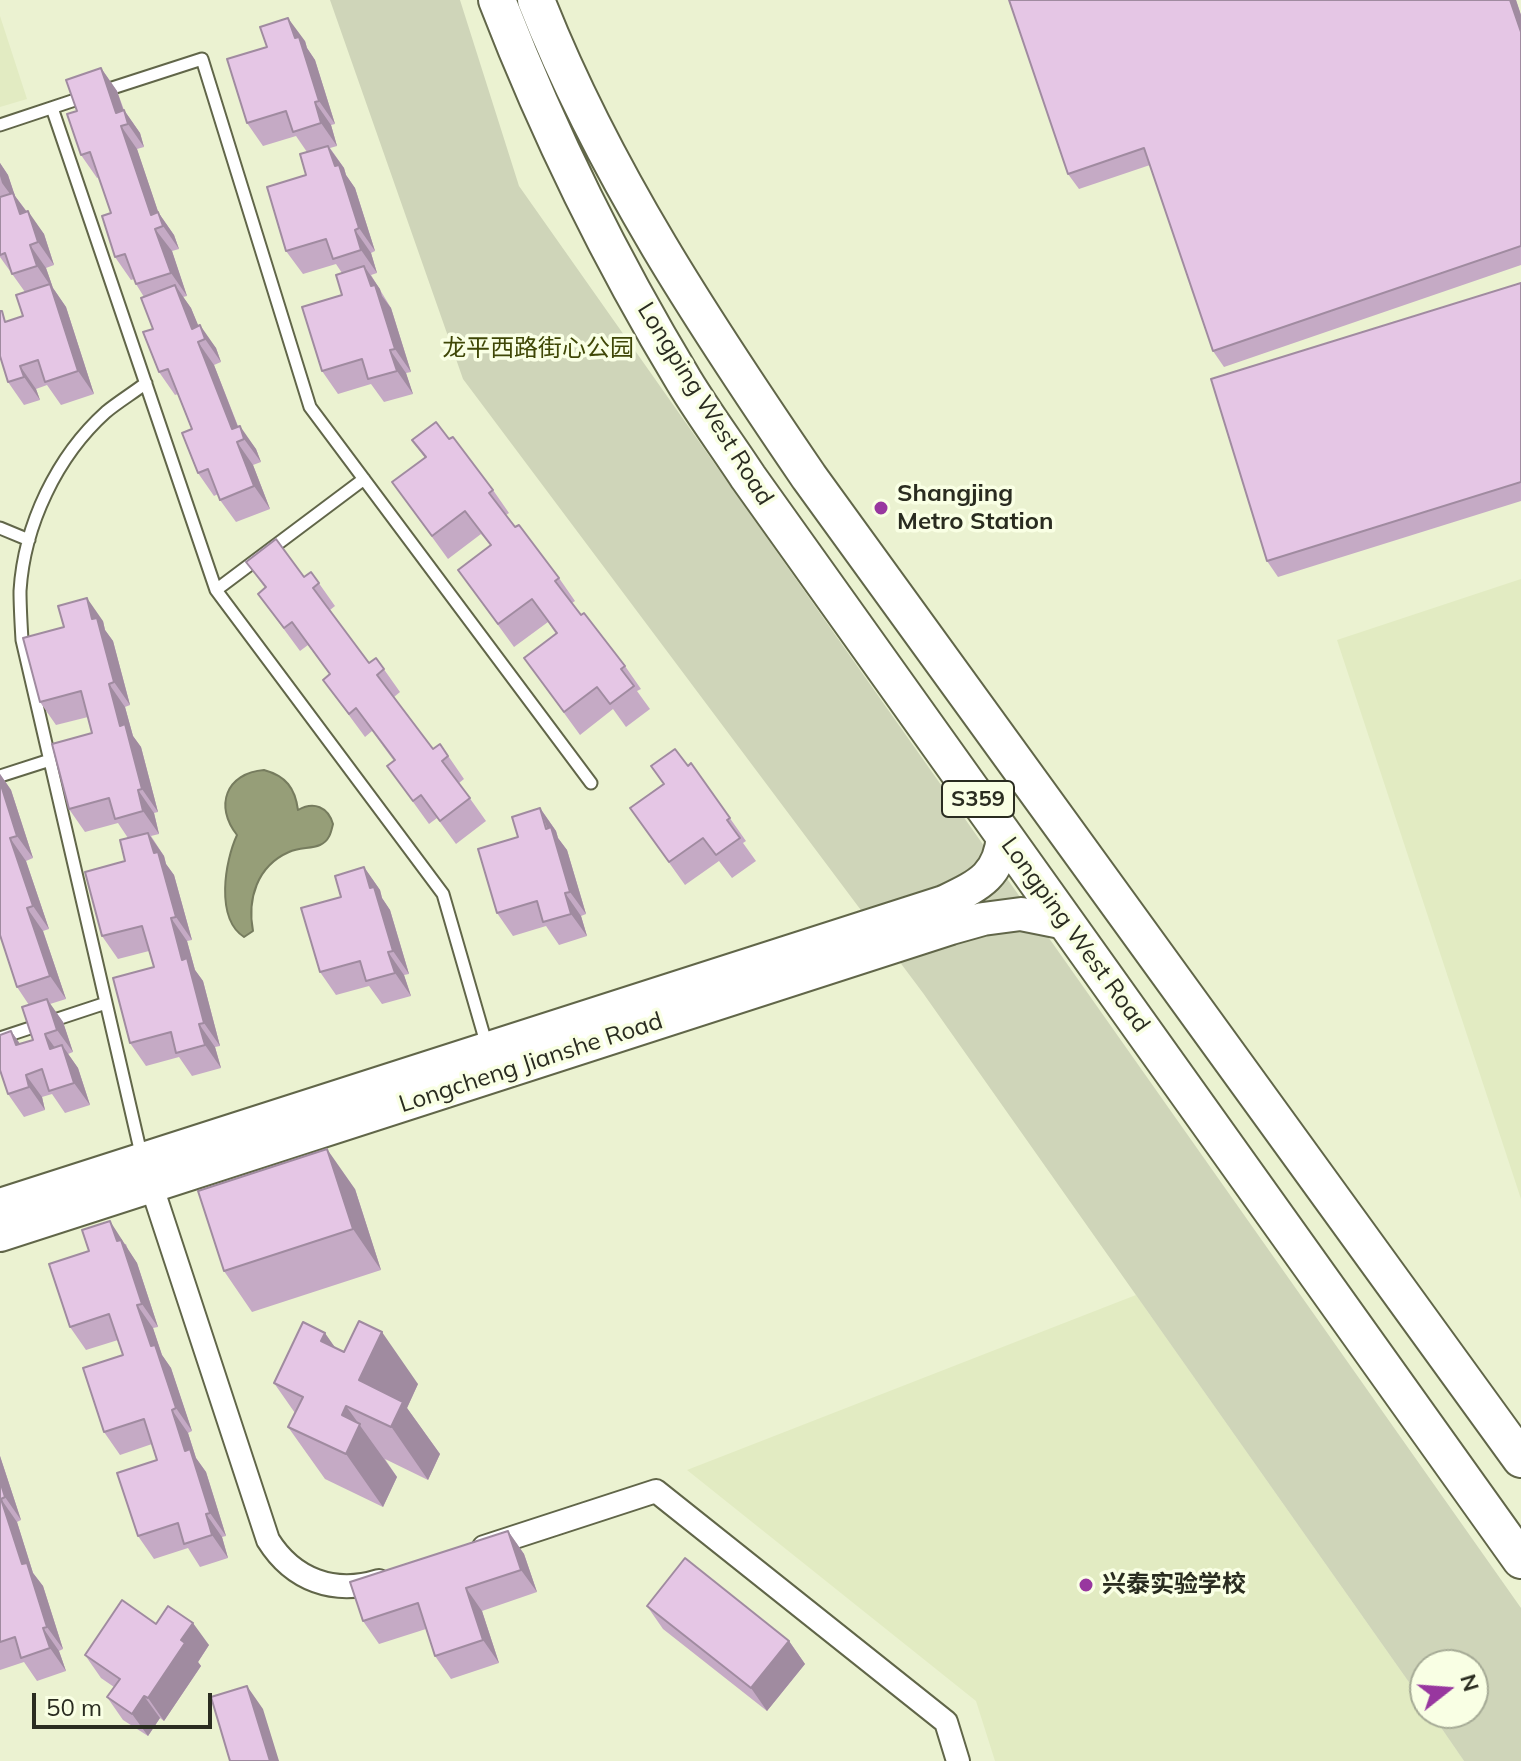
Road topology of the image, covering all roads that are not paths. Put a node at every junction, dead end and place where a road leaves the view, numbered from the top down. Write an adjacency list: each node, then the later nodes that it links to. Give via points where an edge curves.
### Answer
1 (497, 0): 13 (main road, Longping West Road / S359, via 607,244 685,383)
2 (536, 0): 21 (main road, Longping West Road / S359, via 558,55 648,228 724,352 809,477)
3 (52, 108): 4 (lane); 5 (lane); 6 (lane, via 202,59 310,407)
4 (0, 125)
5 (146, 383): 8 (lane, via 106,413 72,450 46,493); 9 (lane)
6 (364, 479): 9 (lane); 12 (lane)
7 (0, 528): 8 (lane)
8 (29, 540): 10 (lane, via 20,589 22,640)
9 (216, 590): 17 (lane, via 443,894)
10 (50, 760): 11 (lane); 15 (lane)
11 (0, 776)
12 (591, 783)
13 (1003, 835): 14 (main road, Longping West Road / S359); 17 (street, Longcheng Jianshe Road, via 1001,857 991,874 944,902)
14 (1066, 923): 17 (street, Longcheng Jianshe Road, via 1021,914 983,919); 23 (main road, Longping West Road / S359)
15 (106, 1003): 16 (lane); 18 (lane)
16 (0, 1038)
17 (492, 1062): 18 (street, Longcheng Jianshe Road)
18 (147, 1172): 19 (street, Longcheng Jianshe Road); 20 (street, Longcheng Jianshe Road); 24 (street, via 257,1511 277,1553 300,1574 329,1586 360,1587)
19 (0, 1205)
20 (0, 1235)
21 (1521, 1459)
22 (464, 1554): 25 (street, via 656,1491 946,1722)
23 (1521, 1560)
24 (404, 1573)
25 (958, 1761)

